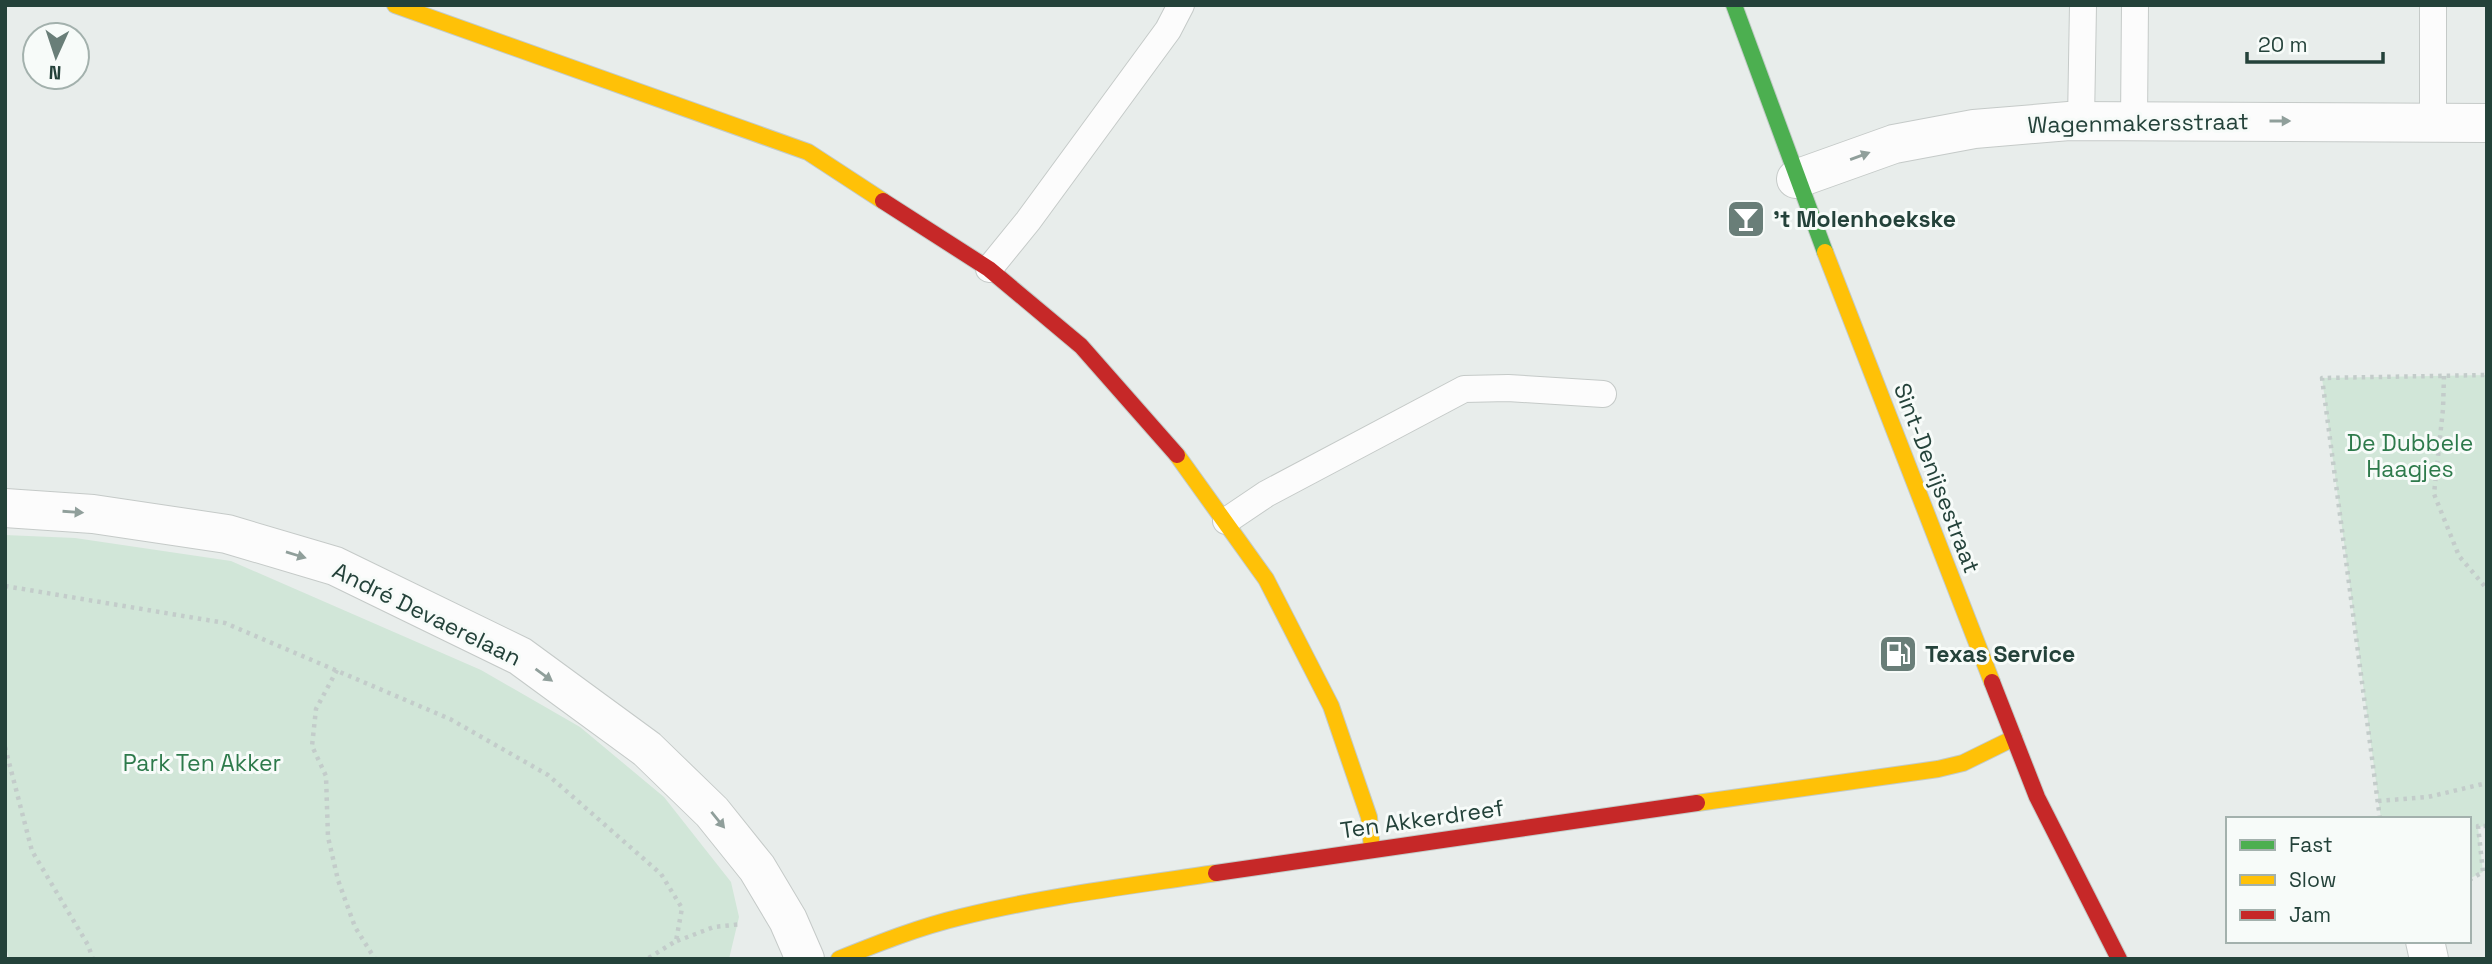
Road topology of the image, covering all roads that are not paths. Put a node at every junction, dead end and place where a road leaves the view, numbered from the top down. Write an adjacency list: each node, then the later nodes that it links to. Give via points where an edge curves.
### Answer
1 (395, 5): 12 (street, via 808,152)
2 (1181, 5): 12 (lane, via 1168,30)
3 (1734, 5): 11 (street, Sint-Denijsestraat)
4 (2083, 5): 7 (lane)
5 (2135, 5): 8 (lane)
6 (2433, 5): 9 (lane)
7 (2081, 121): 8 (street, Wagenmakersstraat); 11 (street, Wagenmakersstraat, one-way to 7, via 1894,144 1973,129)
8 (2134, 121): 9 (street, Wagenmakersstraat, one-way to 9)
9 (2433, 122): 10 (street, Wagenmakersstraat)
10 (2487, 123)
11 (1796, 179): 16 (street, Sint-Denijsestraat)
12 (989, 270): 15 (street, via 1081,345 1181,458)
13 (1603, 394): 15 (lane, via 1464,389 1266,494)
14 (5, 508): 18 (street, André Devaerelaan, one-way to 18, via 93,513 227,534 335,566 520,656 647,750 712,812 757,868 789,920)
15 (1226, 521): 17 (street, via 1266,579 1331,706 1369,817)
16 (2014, 738): 17 (street, Ten Akkerdreef, via 1963,763 1938,769); 20 (street, Sint-Denijsestraat, via 2037,797)
17 (1372, 849): 19 (street, Ten Akkerdreef, via 974,914)
18 (805, 959)
19 (839, 959)
20 (2119, 959)

